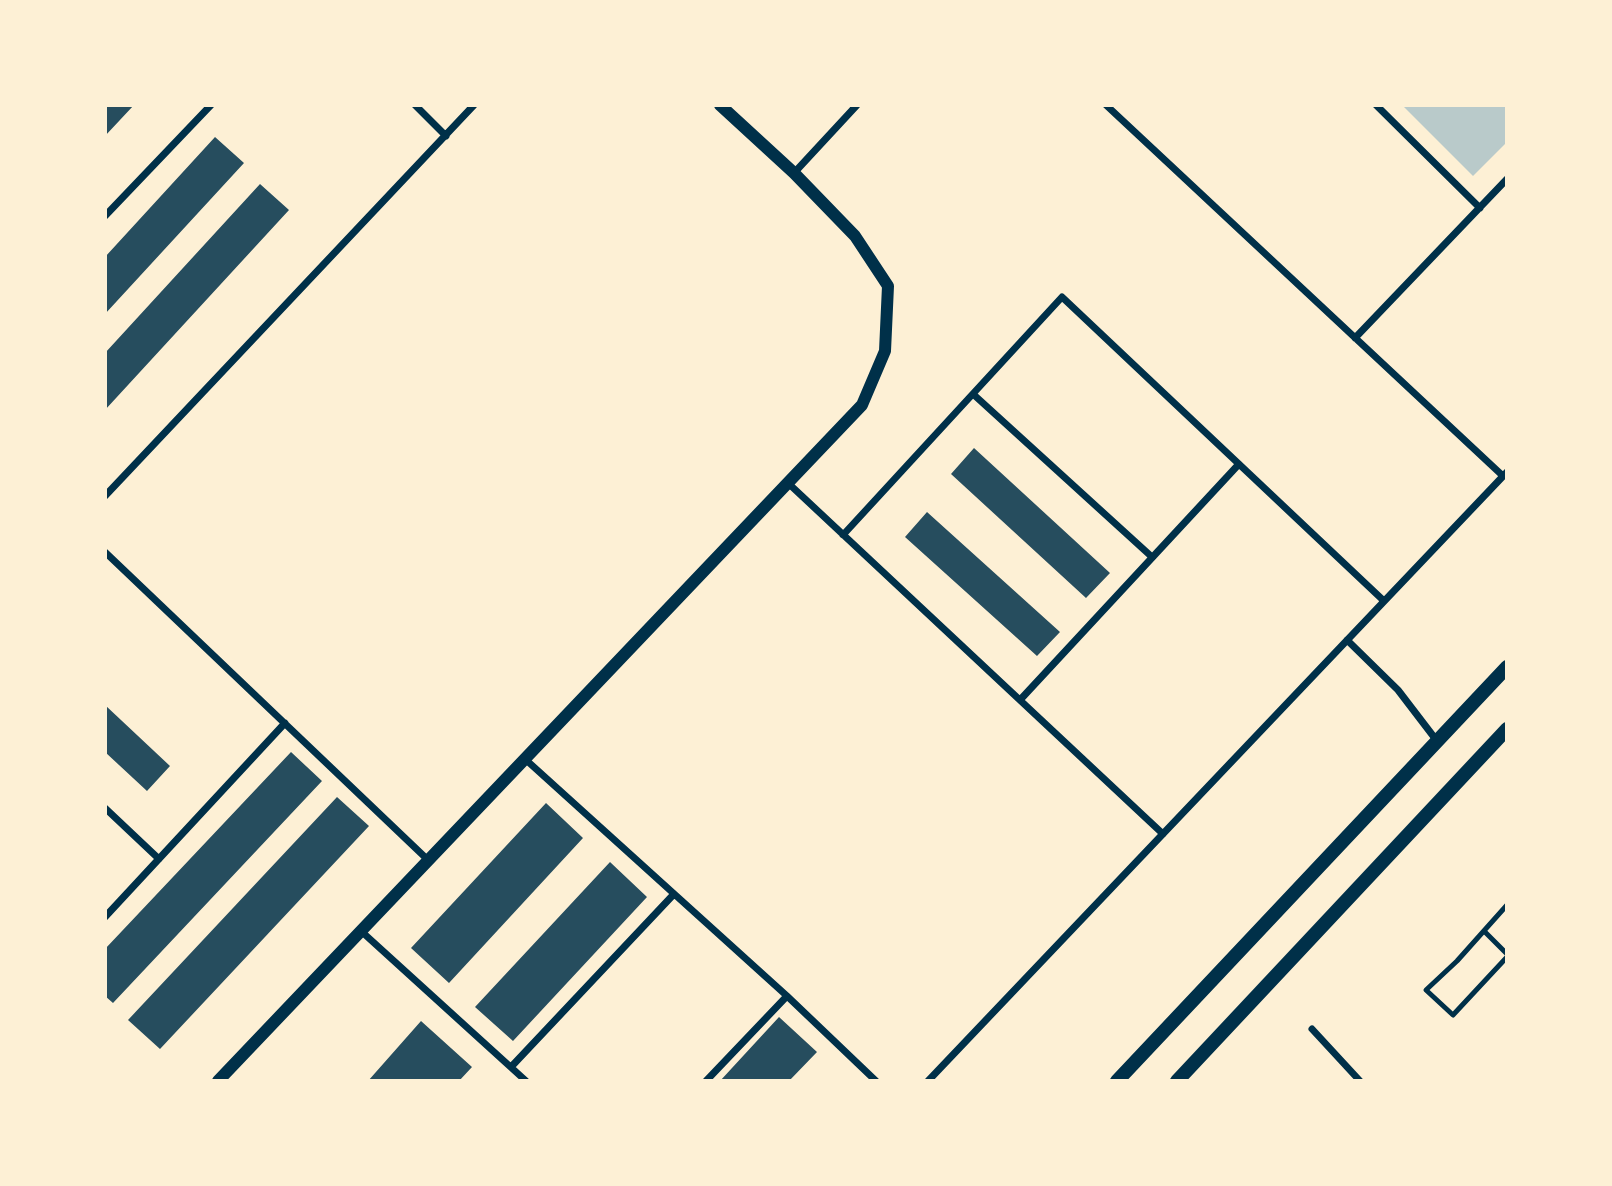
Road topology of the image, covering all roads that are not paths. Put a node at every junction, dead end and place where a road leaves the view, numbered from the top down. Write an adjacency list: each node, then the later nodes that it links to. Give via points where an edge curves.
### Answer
1 (211, 105): 12 (street)
2 (415, 105): 8 (street)
3 (474, 105): 8 (street)
4 (720, 105): 9 (street)
5 (858, 105): 9 (street)
6 (1105, 105): 13 (street)
7 (1376, 105): 11 (street)
8 (446, 136): 18 (street)
9 (794, 173): 17 (street, via 855,236 888,286 885,351 862,405)
10 (1507, 180): 11 (street)
11 (1480, 208): 13 (street)
12 (105, 216)
13 (1355, 338): 16 (street)
14 (973, 394): 15 (street, via 1062,297); 19 (street); 21 (street)
15 (1238, 464): 21 (street); 22 (street)
16 (1505, 475): 22 (street)
17 (788, 483): 19 (street); 29 (street)
18 (105, 496)
19 (843, 535): 25 (street)
20 (105, 552): 26 (street)
21 (1152, 557): 25 (street)
22 (1384, 601): 23 (street)
23 (1347, 640): 28 (street, via 1398,690); 31 (street)
24 (1507, 667): 28 (main road)
25 (1020, 700): 31 (street)
26 (285, 723): 32 (street); 33 (street)
27 (1507, 729): 49 (main road)
28 (1437, 741): 48 (main road)
29 (525, 759): 33 (street); 34 (street)
30 (105, 808): 32 (street)
31 (1163, 834): 47 (street)
32 (159, 859): 36 (street)
33 (428, 860): 38 (street)
34 (674, 894): 40 (street); 42 (street)
35 (1507, 905): 37 (lane)
36 (105, 917)
37 (1484, 930): 39 (lane); 39 (lane, via 1426,990 1453,1015)
38 (361, 931): 42 (street); 43 (street)
39 (1507, 955)
40 (787, 996): 45 (street); 46 (street)
41 (1312, 1029): 50 (street)
42 (511, 1067): 44 (street)
43 (218, 1081)
44 (526, 1081)
45 (706, 1081)
46 (876, 1081)
47 (928, 1081)
48 (1117, 1081)
49 (1177, 1081)
50 (1360, 1081)

